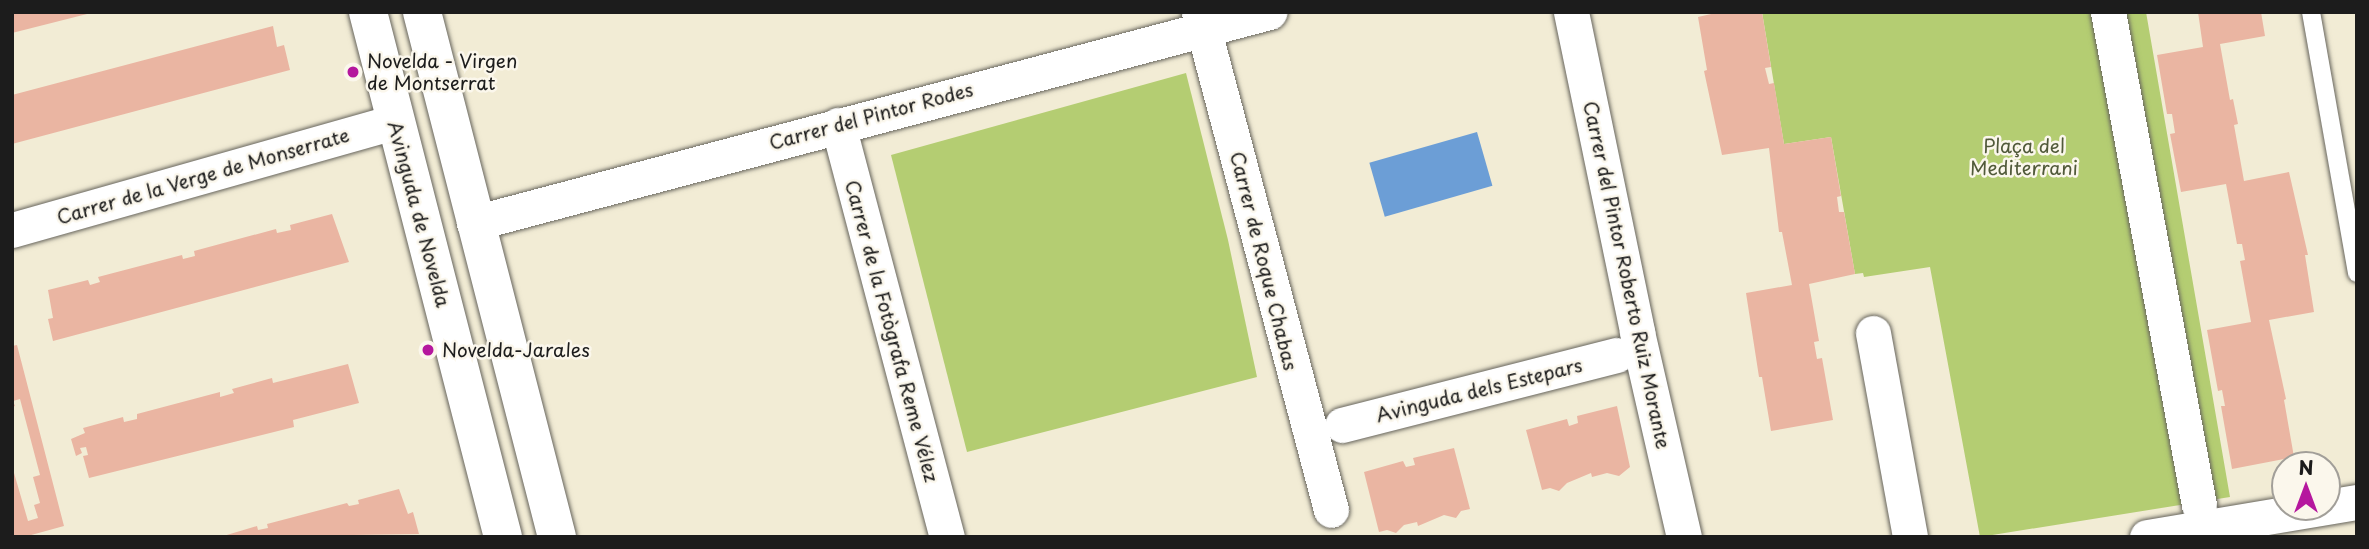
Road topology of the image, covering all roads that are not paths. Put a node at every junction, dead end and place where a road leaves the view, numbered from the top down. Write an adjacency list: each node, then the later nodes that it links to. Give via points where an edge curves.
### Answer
1 (368, 12): 8 (main road, Avinguda de Novelda)
2 (422, 12): 10 (main road)
3 (1269, 12): 7 (street, Carrer del Pintor Rodes)
4 (1571, 12): 22 (street, Carrer del Pintor Roberto Ruiz Morante)
5 (2108, 12): 17 (street)
6 (2311, 12): 12 (lane)
7 (1201, 20): 9 (street, Carrer del Pintor Rodes); 18 (street, Carrer de Roque Chabas)
8 (394, 122): 11 (street, Carrer de la Verge de Monserrate); 19 (main road, Avinguda de Novelda)
9 (838, 125): 10 (street, Carrer del Pintor Rodes); 21 (street, Carrer de la Fotògrafa Reme Vélez)
10 (474, 223): 20 (main road)
11 (12, 230)
12 (2357, 273)
13 (1873, 333): 23 (street)
14 (1616, 355): 15 (street, Avinguda dels Estepars)
15 (1342, 425)
16 (2357, 502): 24 (street)
17 (2199, 505)
18 (1331, 510)
19 (503, 537)
20 (557, 537)
21 (947, 537)
22 (1684, 537)
23 (1910, 537)
24 (2147, 537)

